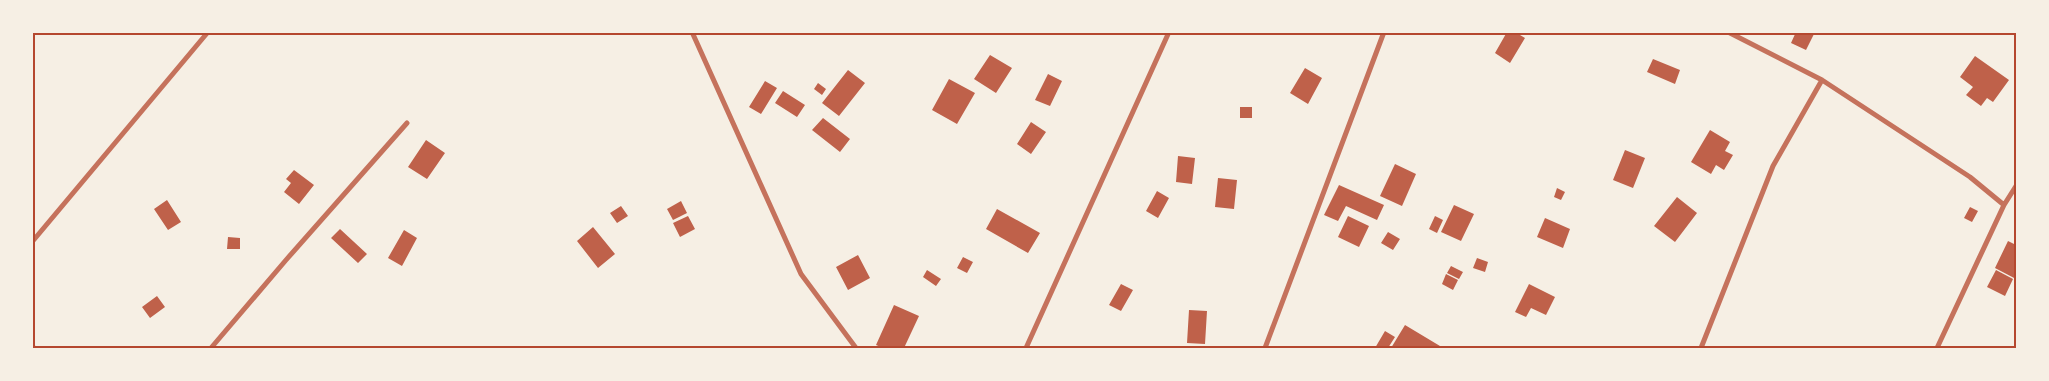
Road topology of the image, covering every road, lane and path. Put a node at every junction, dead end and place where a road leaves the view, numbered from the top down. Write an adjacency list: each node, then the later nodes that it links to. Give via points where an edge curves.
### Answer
1 (208, 32): 10 (street)
2 (692, 32): 12 (street, via 801,274)
3 (1169, 32): 13 (street)
4 (1384, 32): 14 (street)
5 (1728, 32): 6 (street)
6 (1822, 80): 9 (street, via 1970,177); 15 (street, via 1773,166)
7 (407, 123): 11 (street)
8 (2016, 186): 9 (street)
9 (2004, 205): 16 (street)
10 (32, 242)
11 (211, 348)
12 (856, 348)
13 (1026, 348)
14 (1265, 348)
15 (1701, 348)
16 (1937, 348)

